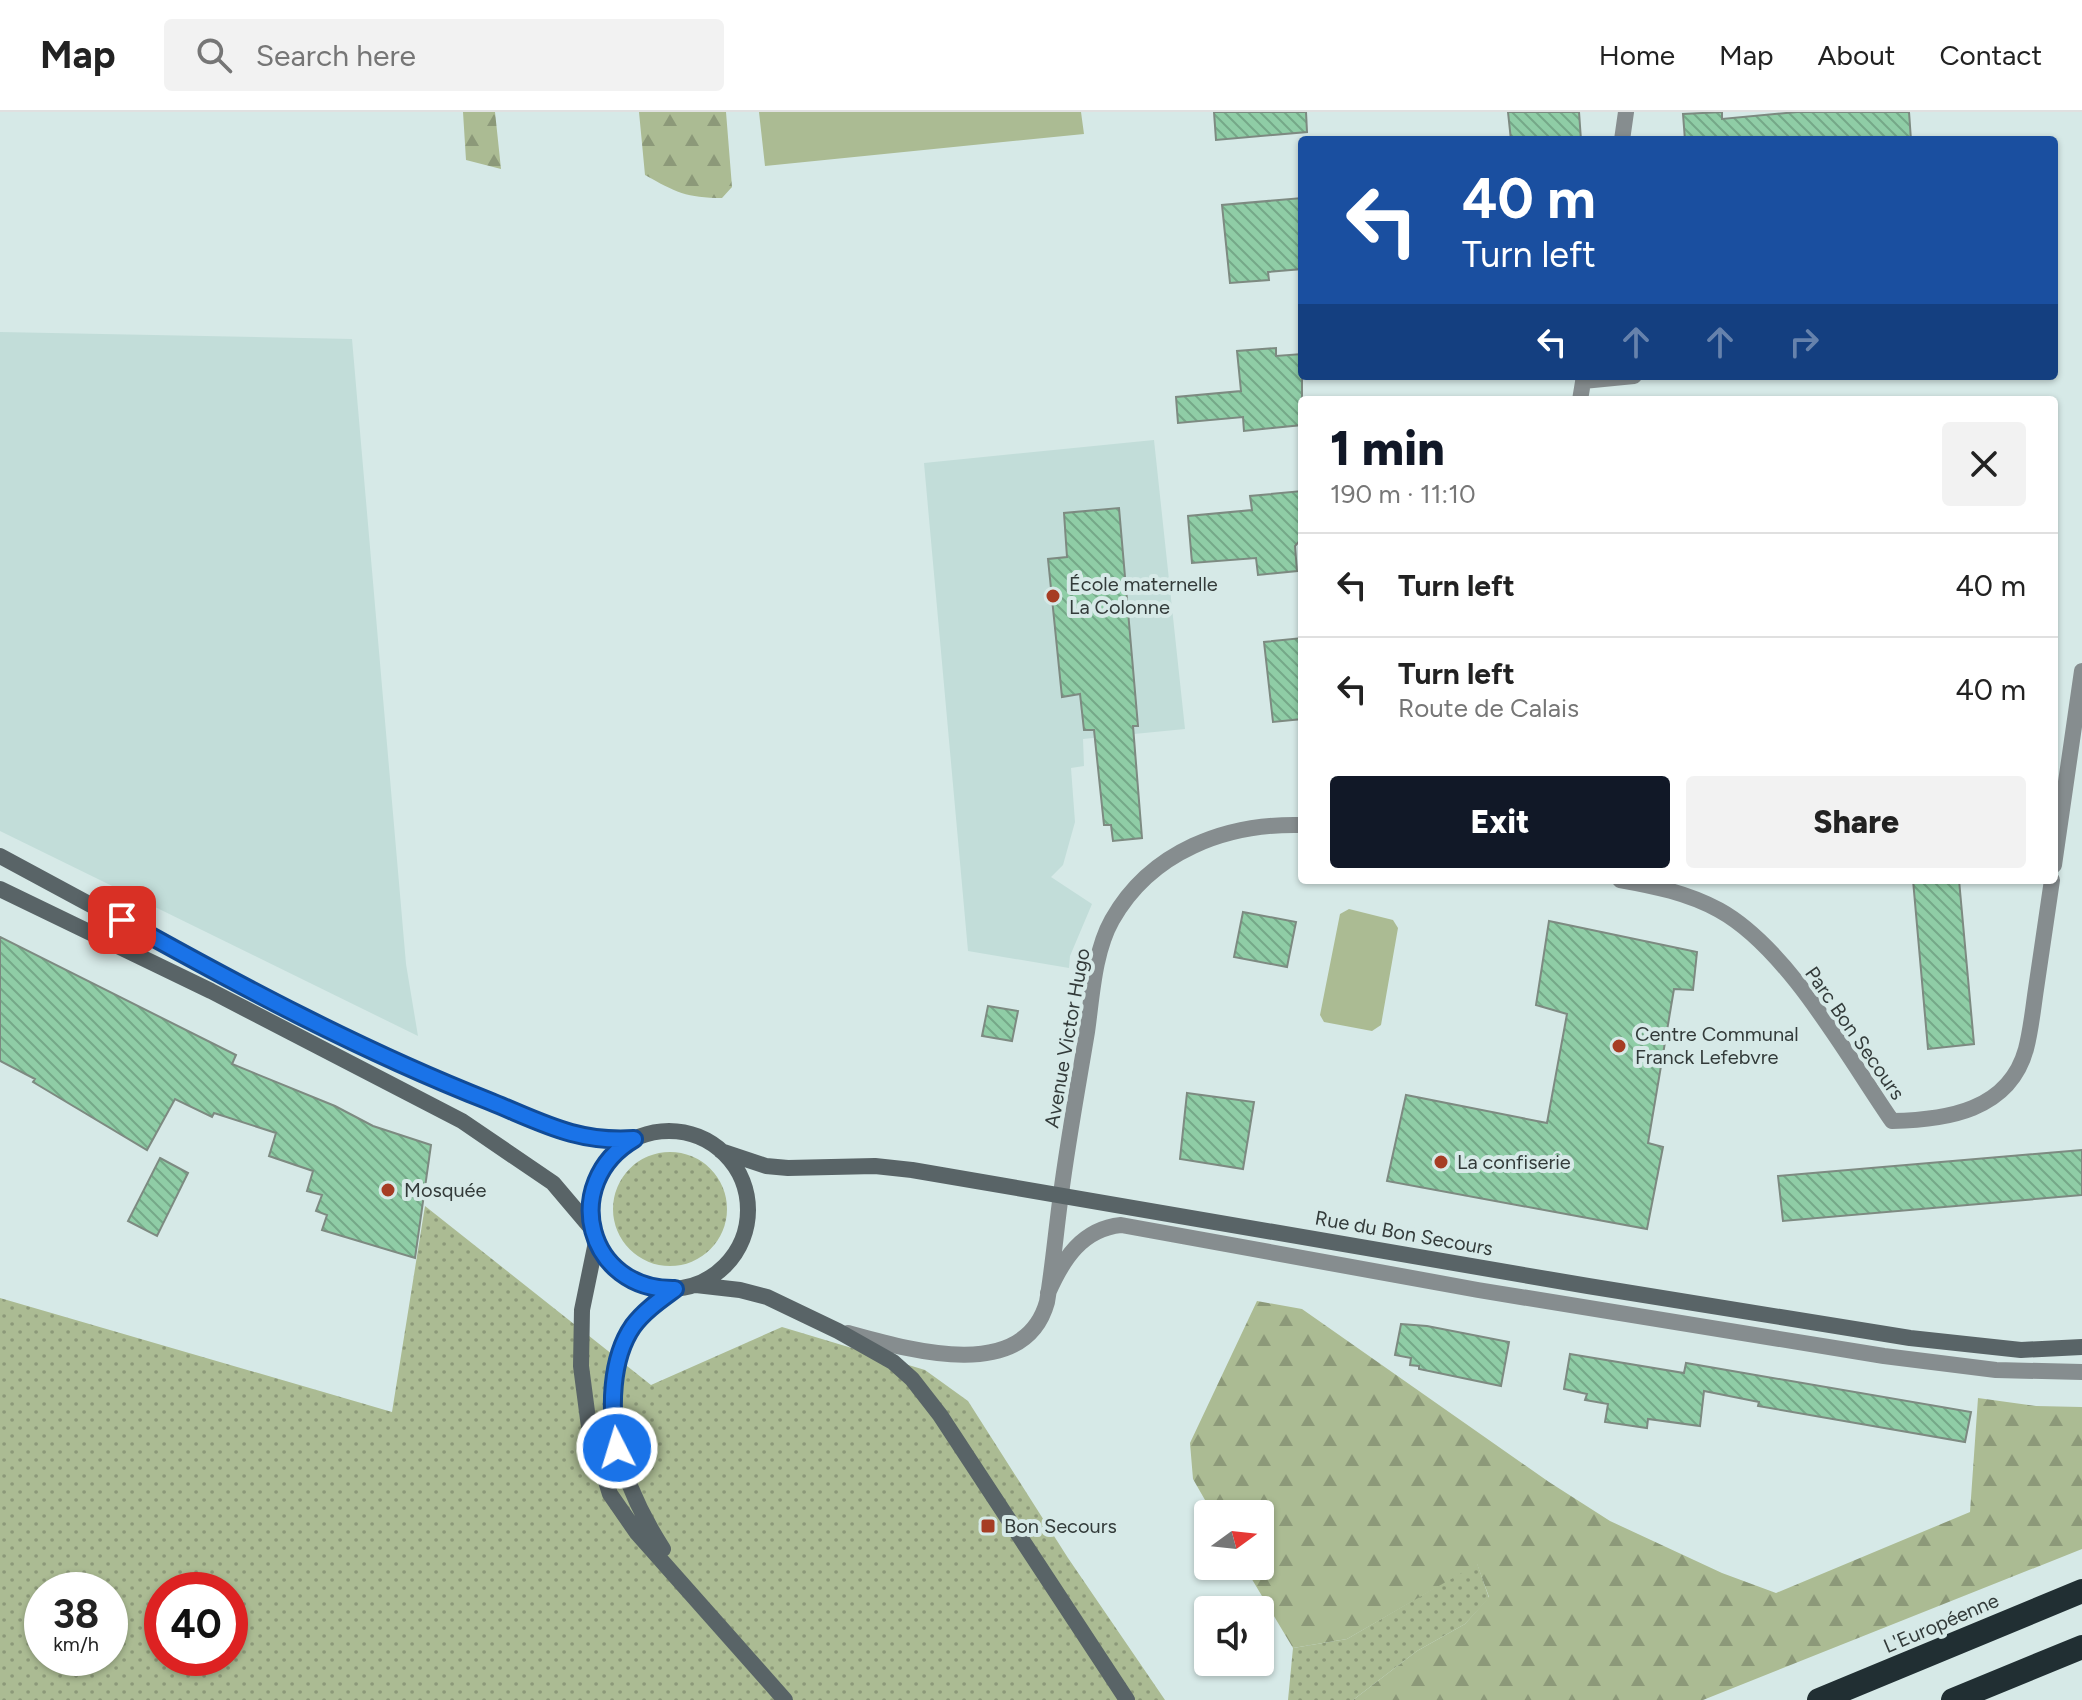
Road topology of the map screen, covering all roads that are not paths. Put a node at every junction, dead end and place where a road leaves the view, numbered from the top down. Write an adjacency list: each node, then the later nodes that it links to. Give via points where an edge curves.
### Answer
1 (1626, 112): 2 (street)
2 (1623, 136)
3 (2082, 671): 5 (street)
4 (1298, 825): 12 (street, Avenue Victor Hugo, via 1234,830 1191,846 1150,875 1111,922 1095,980)
5 (2058, 837)
6 (0, 856): 10 (main road, via 397,1062 574,1135)
7 (1640, 884): 8 (street, Parc Bon Secours, via 1701,902 1750,932 1797,982 1892,1121 1933,1120 1969,1111 1998,1093 2020,1065)
8 (2051, 884)
9 (0, 889): 13 (main road, via 462,1121 553,1183)
10 (634, 1139): 11 (main road, via 678,1132); 13 (main road, via 614,1153 595,1181 590,1205)
11 (721, 1151): 12 (main road, Rue du Bon Secours, via 776,1167 885,1167); 14 (main road, via 745,1189 746,1225 726,1265)
12 (1060, 1196): 16 (street, Avenue Victor Hugo); 18 (main road, Rue du Bon Secours, via 1910,1338 2021,1350)
13 (594, 1236): 15 (main road, via 614,1266 632,1280); 20 (main road, via 581,1327 592,1436 619,1509)
14 (696, 1285): 15 (main road); 17 (main road, via 767,1297)
15 (675, 1289): 20 (main road, via 639,1319 626,1338 614,1384 614,1432 635,1503)
16 (1048, 1293): 17 (street, via 1034,1331 1020,1342 986,1353 927,1352); 19 (street, Rue du Bon Secours, via 1059,1269 1083,1240 1121,1225 1884,1356 1996,1370)
17 (838, 1331): 24 (main road, via 893,1362 929,1399)
18 (2082, 1347)
19 (2082, 1372)
20 (688, 1587): 23 (main road)
21 (2082, 1591): 25 (highway, L'Européenne)
22 (2082, 1647): 26 (highway)
23 (785, 1700)
24 (1127, 1700)
25 (1819, 1700)
26 (1953, 1700)

